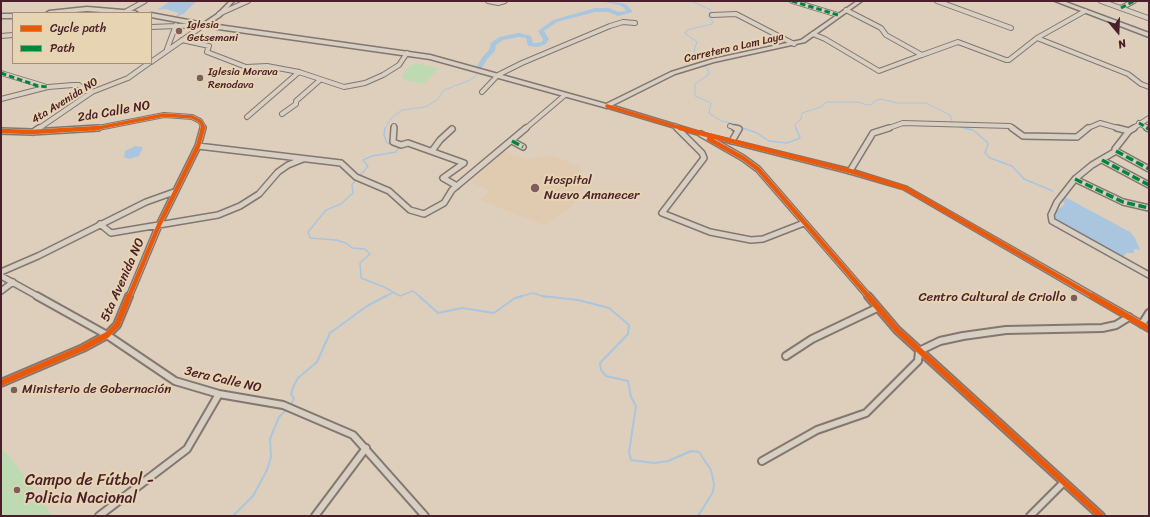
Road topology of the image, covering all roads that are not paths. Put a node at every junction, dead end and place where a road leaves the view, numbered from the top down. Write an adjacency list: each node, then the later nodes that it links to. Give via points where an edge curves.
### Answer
1 (145, 1): 17 (street)
2 (232, 1): 18 (street)
3 (248, 1): 18 (street)
4 (488, 1): 5 (street)
5 (505, 1)
6 (792, 1): 20 (street)
7 (860, 1): 13 (main road, Carretera a Lam Laya)
8 (937, 1): 29 (street)
9 (1100, 1): 12 (street)
10 (1134, 1): 12 (street)
11 (1061, 2): 14 (highway)
12 (1121, 8): 24 (street)
13 (846, 10): 20 (main road, Carretera a Lam Laya); 39 (street, via 881,28 886,36)
14 (1085, 11): 32 (highway); 34 (street)
15 (59, 12): 16 (main road)
16 (105, 12): 17 (main road)
17 (125, 12)
18 (219, 14): 27 (street)
19 (712, 15): 36 (street, via 736,14)
20 (838, 15): 30 (main road, Carretera a Lam Laya)
21 (1, 16): 22 (main road)
22 (12, 16)
23 (152, 16): 27 (main road)
24 (1148, 18)
25 (635, 23): 44 (street, via 623,22 610,26)
26 (176, 25): 27 (street); 28 (street); 37 (street)
27 (204, 25): 35 (street, 4ta Avenida NO); 38 (main road)
28 (152, 27)
29 (1011, 28)
30 (813, 34): 36 (main road, Carretera a Lam Laya); 39 (street, via 879,71)
31 (12, 35): 33 (street)
32 (1149, 35)
33 (1, 36)
34 (1037, 38): 39 (street, via 1009,60 955,42); 47 (street, via 1128,74)
35 (182, 40): 37 (street, 4ta Avenida NO); 42 (street, via 209,46 207,52 246,67 267,66)
36 (794, 44): 52 (main road, Carretera a Lam Laya, via 713,61 674,73)
37 (167, 50): 40 (street, 4ta Avenida NO)
38 (407, 53): 44 (main road); 45 (street, via 399,65 365,83 344,86)
39 (922, 55)
40 (152, 61)
41 (147, 64): 48 (street, 4ta Avenida NO, via 128,78)
42 (299, 72): 45 (street); 54 (street)
43 (1, 73): 46 (street)
44 (500, 76): 49 (street); 50 (main road)
45 (320, 80): 53 (street)
46 (48, 87): 48 (street, via 79,85 85,91); 51 (street)
47 (1149, 87)
48 (92, 92): 65 (street, 4ta Avenida NO)
49 (482, 92)
50 (565, 95): 52 (main road); 67 (street)
51 (1, 99)
52 (606, 106): 59 (street)
53 (282, 114)
54 (247, 117)
55 (1149, 118): 56 (street)
56 (1139, 123): 62 (street); 64 (street)
57 (202, 126): 65 (street, 2da Calle NO, via 192,117 164,115 92,129); 69 (street, 5ta Avenida NO)
58 (394, 126): 71 (street, via 393,142 401,145 408,143)
59 (675, 126): 66 (street); 82 (street, via 704,158 662,213 710,232 751,240 763,239)
60 (730, 126): 68 (street, via 740,129)
61 (452, 129): 71 (street)
62 (1149, 129)
63 (1, 131): 65 (street, 2da Calle NO)
64 (1129, 131): 72 (street, via 1114,149); 76 (street, via 1100,123 1086,129 1077,137 1023,136 1010,126 903,123 872,133)
65 (32, 132)
66 (701, 134): 68 (street); 82 (street, via 743,158 758,170)
67 (512, 141): 70 (street); 79 (street)
68 (732, 141): 76 (street)
69 (198, 146): 73 (street); 80 (street, 5ta Avenida NO)
70 (523, 147)
71 (432, 151): 79 (street, via 464,163 443,178)
72 (1116, 151): 74 (street); 75 (street)
73 (305, 158): 79 (street, via 341,163 358,178 389,191 418,214 424,214 444,203); 84 (street, via 288,164 259,194 240,206 218,215)
74 (1102, 160): 77 (street); 78 (street)
75 (1149, 169)
76 (850, 171): 92 (street, via 905,188)
77 (1075, 179): 81 (street, via 1123,202 1142,204); 86 (street, via 1057,202 1051,215 1052,222)
78 (1149, 185)
79 (457, 186)
80 (174, 192): 83 (street); 84 (street, 5ta Avenida NO)
81 (1149, 208)
82 (804, 223): 90 (street)
83 (100, 224): 84 (street, via 111,233); 85 (street)
84 (159, 225): 95 (street, 5ta Avenida NO, via 117,326)
85 (1, 272)
86 (1149, 275)
87 (1, 276): 88 (street, 3era Calle NO)
88 (13, 282): 89 (street); 95 (street, 3era Calle NO)
89 (1, 291)
90 (877, 308): 96 (street); 97 (street, via 812,339)
91 (1149, 313): 93 (street)
92 (1129, 317): 93 (street); 96 (street, via 1116,325 1102,328 1006,330 963,336 940,341)
93 (1142, 324): 94 (street)
94 (1149, 328)
95 (107, 335): 98 (street, 5ta Avenida NO); 99 (street, 3era Calle NO, via 175,381)
96 (919, 350): 101 (street, via 918,361 866,413 817,430); 102 (street)
97 (786, 356)
98 (1, 383)
99 (219, 394): 100 (street, 3era Calle NO, via 283,405 353,435); 103 (street, via 187,449)
100 (366, 448): 104 (street); 105 (street, 3era Calle NO)
101 (762, 461)
102 (1063, 483): 106 (street); 107 (street)
103 (98, 516)
104 (315, 516)
105 (425, 516)
106 (1030, 516)
107 (1101, 516)

